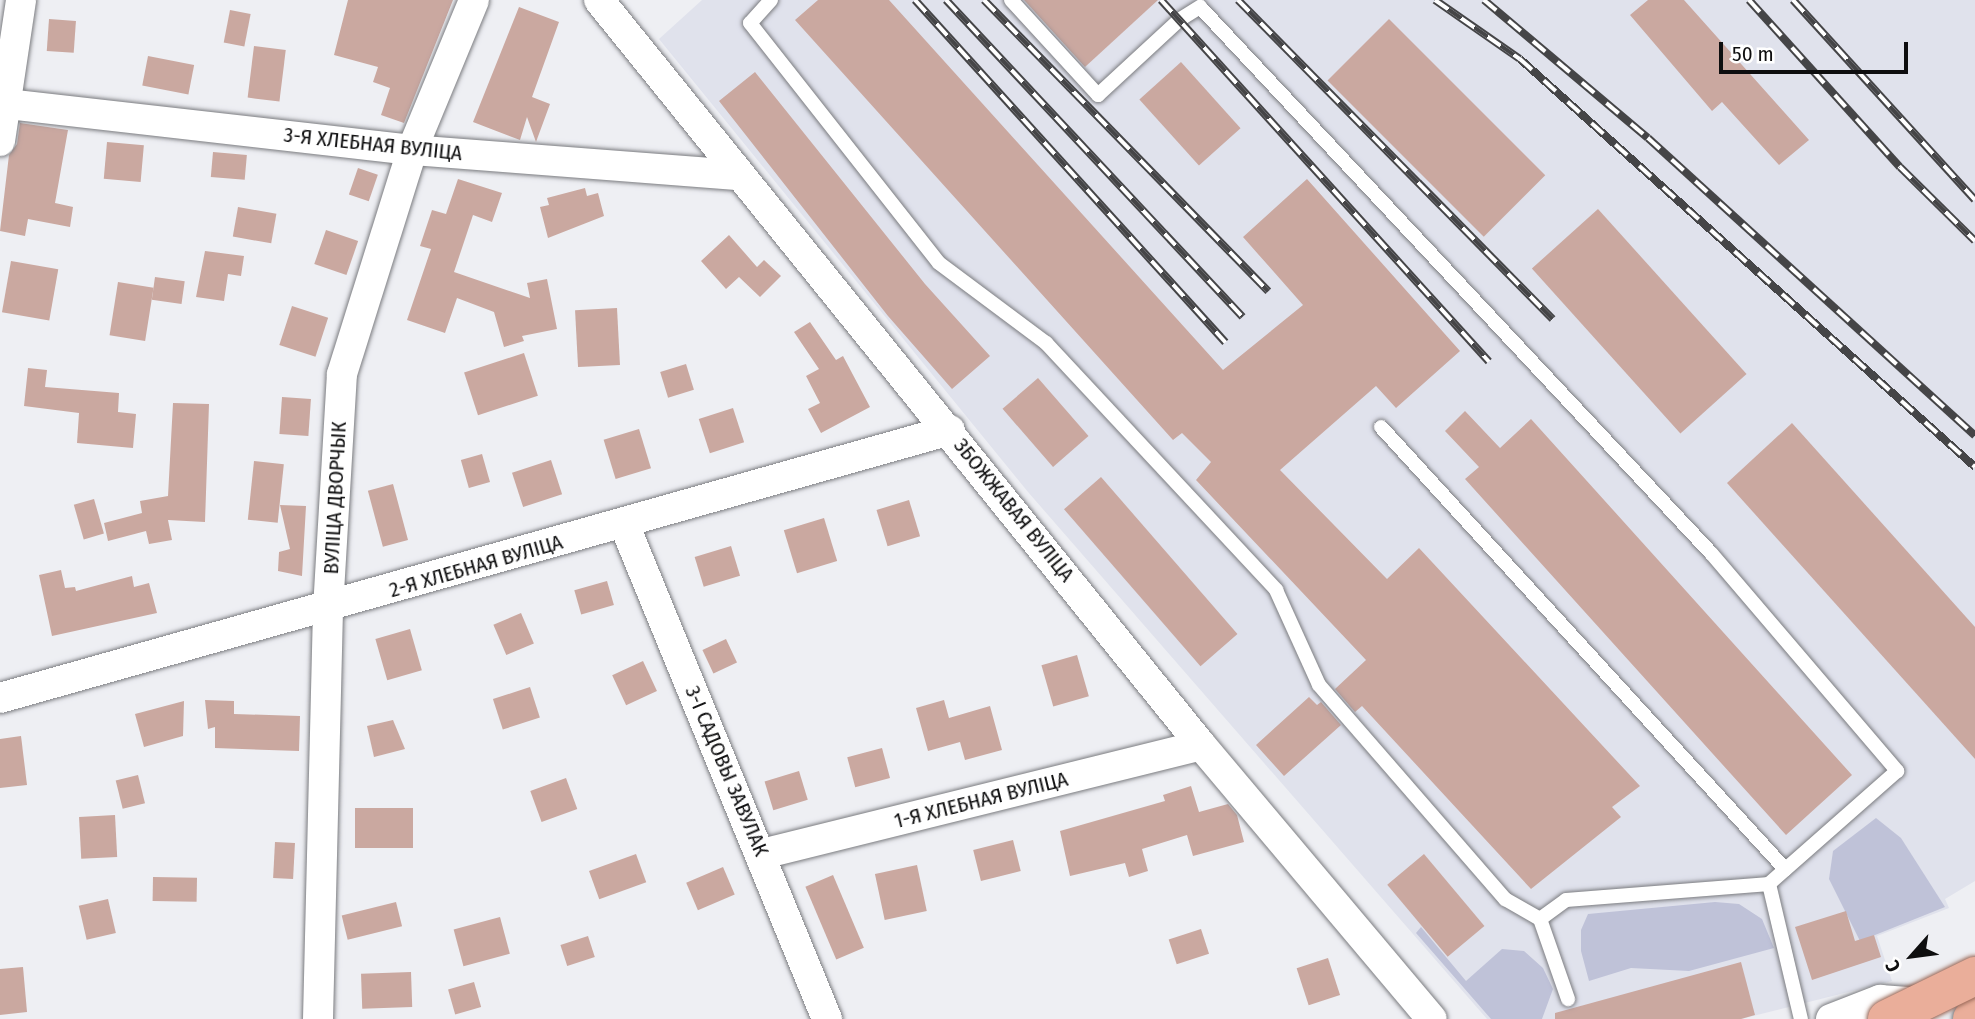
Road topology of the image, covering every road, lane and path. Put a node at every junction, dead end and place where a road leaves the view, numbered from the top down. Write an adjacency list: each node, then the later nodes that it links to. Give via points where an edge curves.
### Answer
1 (21, 0): 6 (street)
2 (474, 0): 8 (street, ВУЛІЦА ДВОРЧЫК)
3 (599, 0): 9 (street, ЗБОЖЖАВАЯ ВУЛІЦА)
4 (771, 0): 19 (lane, via 750,23 939,262 1046,343 1276,590 1319,685 1505,899)
5 (1011, 0): 17 (lane, via 1098,95 1179,20 1200,7 1711,552 1897,771)
6 (8, 104): 7 (street); 8 (street, 3-Я ХЛЕБНАЯ ВУЛІЦА)
7 (0, 141)
8 (412, 150): 9 (street, 3-Я ХЛЕБНАЯ ВУЛІЦА); 13 (street, ВУЛІЦА ДВОРЧЫК, via 342,374)
9 (738, 175): 11 (street, ЗБОЖЖАВАЯ ВУЛІЦА)
10 (1381, 427): 17 (lane)
11 (950, 430): 12 (street, 2-Я ХЛЕБНАЯ ВУЛІЦА); 15 (street, ЗБОЖЖАВАЯ ВУЛІЦА)
12 (624, 524): 13 (street, 2-Я ХЛЕБНАЯ ВУЛІЦА); 16 (street, 3-І САДОВЫ ЗАВУЛАК)
13 (328, 609): 14 (street, 2-Я ХЛЕБНАЯ ВУЛІЦА); 23 (street, ВУЛІЦА ДВОРЧЫК)
14 (0, 698)
15 (1201, 745): 16 (street, 1-Я ХЛЕБНАЯ ВУЛІЦА); 25 (street, ЗБОЖЖАВАЯ ВУЛІЦА)
16 (762, 854): 24 (street, 3-І САДОВЫ ЗАВУЛАК)
17 (1785, 869): 18 (lane)
18 (1769, 884): 19 (lane, via 1566,900); 26 (lane)
19 (1540, 919): 22 (lane)
20 (1975, 976): 28 (highway, bridge)
21 (1975, 993): 27 (street, via 1952,1005 1880,1000)
22 (1568, 999)
23 (318, 1019)
24 (827, 1019)
25 (1432, 1019)
26 (1801, 1019)
27 (1830, 1019)
28 (1887, 1019)

